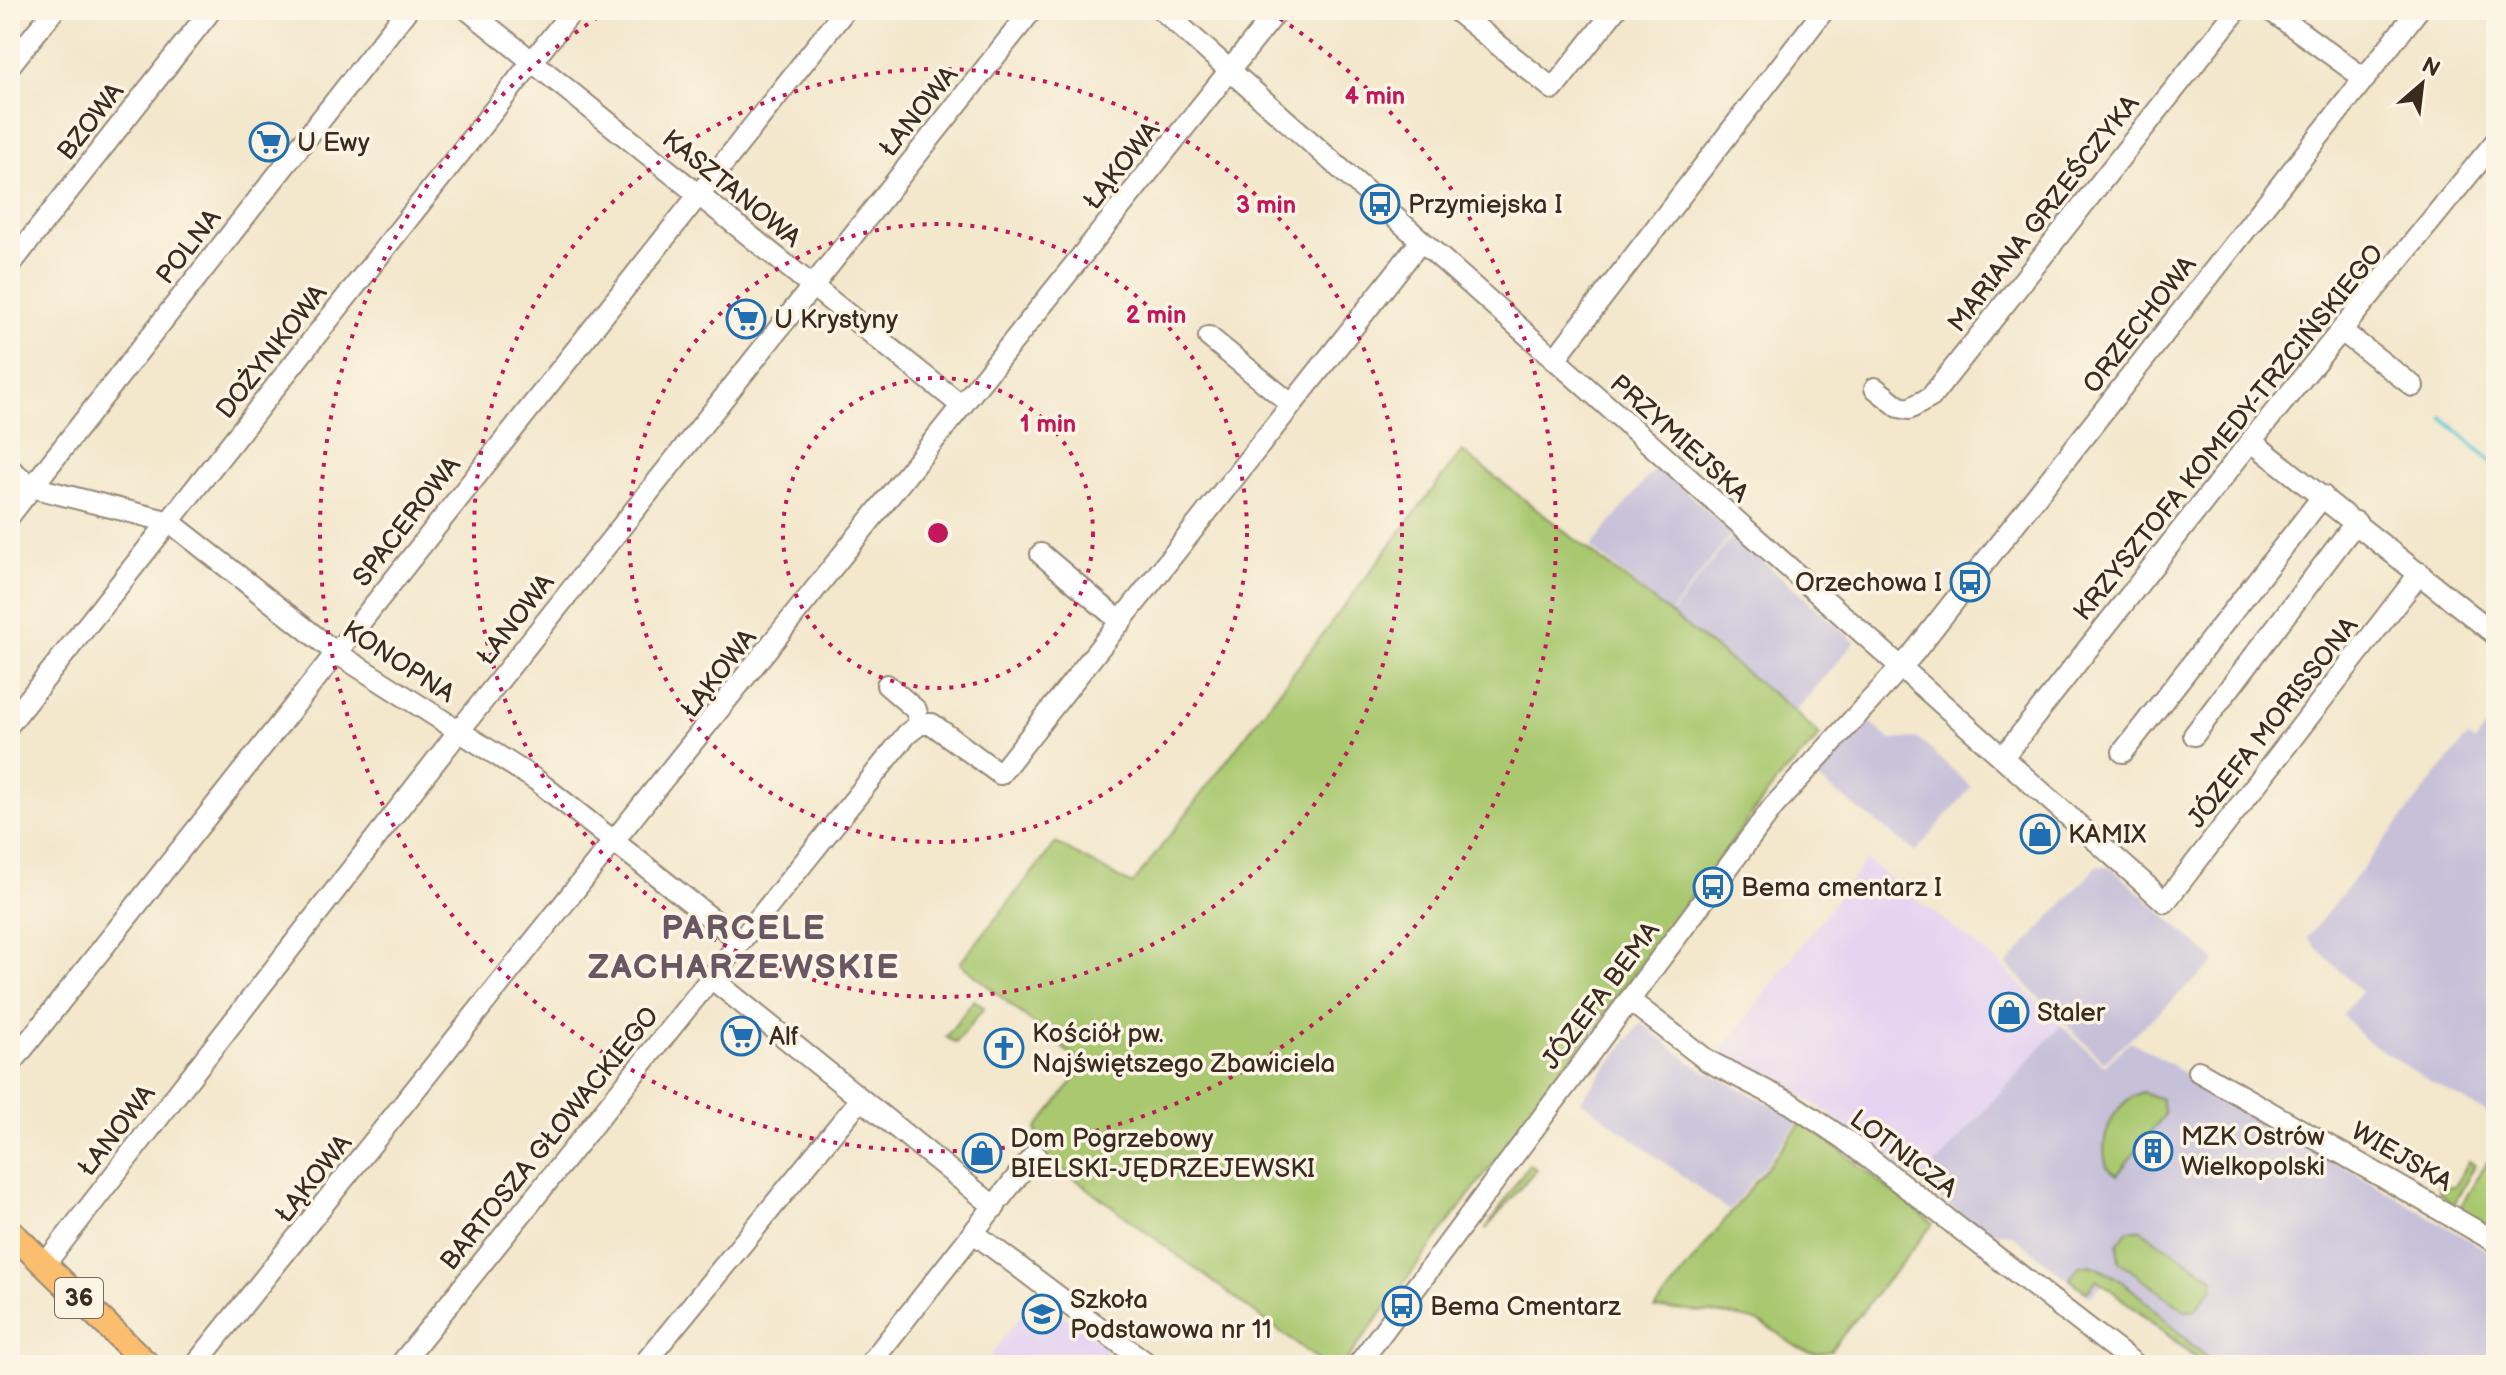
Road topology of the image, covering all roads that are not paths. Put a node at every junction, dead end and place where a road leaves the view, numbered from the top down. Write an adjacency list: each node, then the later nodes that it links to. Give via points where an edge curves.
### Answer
1 (54, 10): 17 (street)
2 (211, 10): 23 (street, BZOWA)
3 (468, 10): 16 (street, KASZTANOWA)
4 (573, 10): 16 (street, DOŻYNKOWA)
5 (845, 10): 21 (street, SPACEROWA)
6 (1032, 10): 24 (street, ŁANOWA)
7 (1162, 10): 18 (street, PRZYMIEJSKA)
8 (1278, 10): 18 (street, ŁĄKOWA)
9 (1455, 10): 10 (street, via 1553,89)
10 (1615, 10)
11 (1824, 10): 27 (street)
12 (2237, 10): 29 (street, MARIANA GRZEŚCZYKA, via 1931,397 1909,409)
13 (2270, 10): 19 (street)
14 (2418, 10): 19 (street, ORZECHOWA)
15 (400, 12): 34 (street, POLNA)
16 (534, 60): 21 (street, KASZTANOWA); 37 (street, DOŻYNKOWA)
17 (10, 65)
18 (1230, 71): 22 (street, PRZYMIEJSKA); 31 (street, ŁĄKOWA)
19 (2365, 79): 44 (street, ORZECHOWA)
20 (2496, 141): 25 (street, KRZYSZTOFA KOMEDY-TRZCIŃSKIEGO)
21 (699, 194): 24 (street, KASZTANOWA); 43 (street, SPACEROWA)
22 (1421, 241): 27 (street, PRZYMIEJSKA); 30 (street)
23 (10, 265)
24 (811, 286): 31 (street, KASZTANOWA); 48 (street, ŁANOWA)
25 (2343, 332): 28 (street); 32 (street, KRZYSZTOFA KOMEDY-TRZCIŃSKIEGO)
26 (1209, 337): 30 (street)
27 (1554, 360): 44 (street, PRZYMIEJSKA)
28 (2413, 386)
29 (1875, 388)
30 (1291, 404): 41 (street)
31 (962, 406): 52 (street, ŁĄKOWA)
32 (2251, 441): 35 (street); 51 (street, KRZYSZTOFA KOMEDY-TRZCIŃSKIEGO)
33 (10, 469): 34 (street, KONOPNA)
34 (32, 487): 36 (street, POLNA); 37 (street, KONOPNA)
35 (2323, 496): 38 (street); 50 (street)
36 (10, 515)
37 (170, 522): 43 (street, KONOPNA); 46 (street, DOŻYNKOWA)
38 (2356, 522): 40 (street); 49 (street)
39 (1041, 554): 41 (street)
40 (2420, 573): 42 (street); 53 (street, JÓZEFA MORISSONA)
41 (1121, 622): 47 (street, via 1000,774 932,724)
42 (2496, 635)
43 (335, 652): 48 (street, KONOPNA); 57 (street, SPACEROWA)
44 (1900, 669): 51 (street, PRZYMIEJSKA); 56 (street, JÓZEFA BEMA, via 1791,785)
45 (887, 685): 47 (street, via 916,710)
46 (10, 723)
47 (920, 724): 54 (street, BARTOSZA GŁOWACKIEGO)
48 (459, 731): 52 (street, KONOPNA, via 536,780); 65 (street, ŁANOWA)
49 (2194, 735)
50 (2123, 752)
51 (2003, 757): 53 (street, PRZYMIEJSKA)
52 (616, 842): 54 (street, KONOPNA); 67 (street, ŁĄKOWA)
53 (2165, 902)
54 (740, 941): 55 (street, BARTOSZA GŁOWACKIEGO)
55 (711, 978): 59 (street); 68 (street, BARTOSZA GŁOWACKIEGO)
56 (1629, 1000): 72 (street, JÓZEFA BEMA); 73 (street, LOTNICZA, via 1708,1061 1790,1103 1844,1139)
57 (10, 1065)
58 (2198, 1071): 64 (street, WIEJSKA)
59 (859, 1101): 61 (street); 69 (street)
60 (1035, 1154): 61 (street)
61 (995, 1207): 63 (street)
62 (10, 1231): 65 (main road, 36)
63 (974, 1233): 70 (street); 71 (street)
64 (2496, 1242)
65 (45, 1264): 66 (main road, 36)
66 (148, 1365)
67 (195, 1365)
68 (400, 1365)
69 (643, 1365)
70 (869, 1365)
71 (1149, 1365)
72 (1358, 1365)
73 (2136, 1365)

